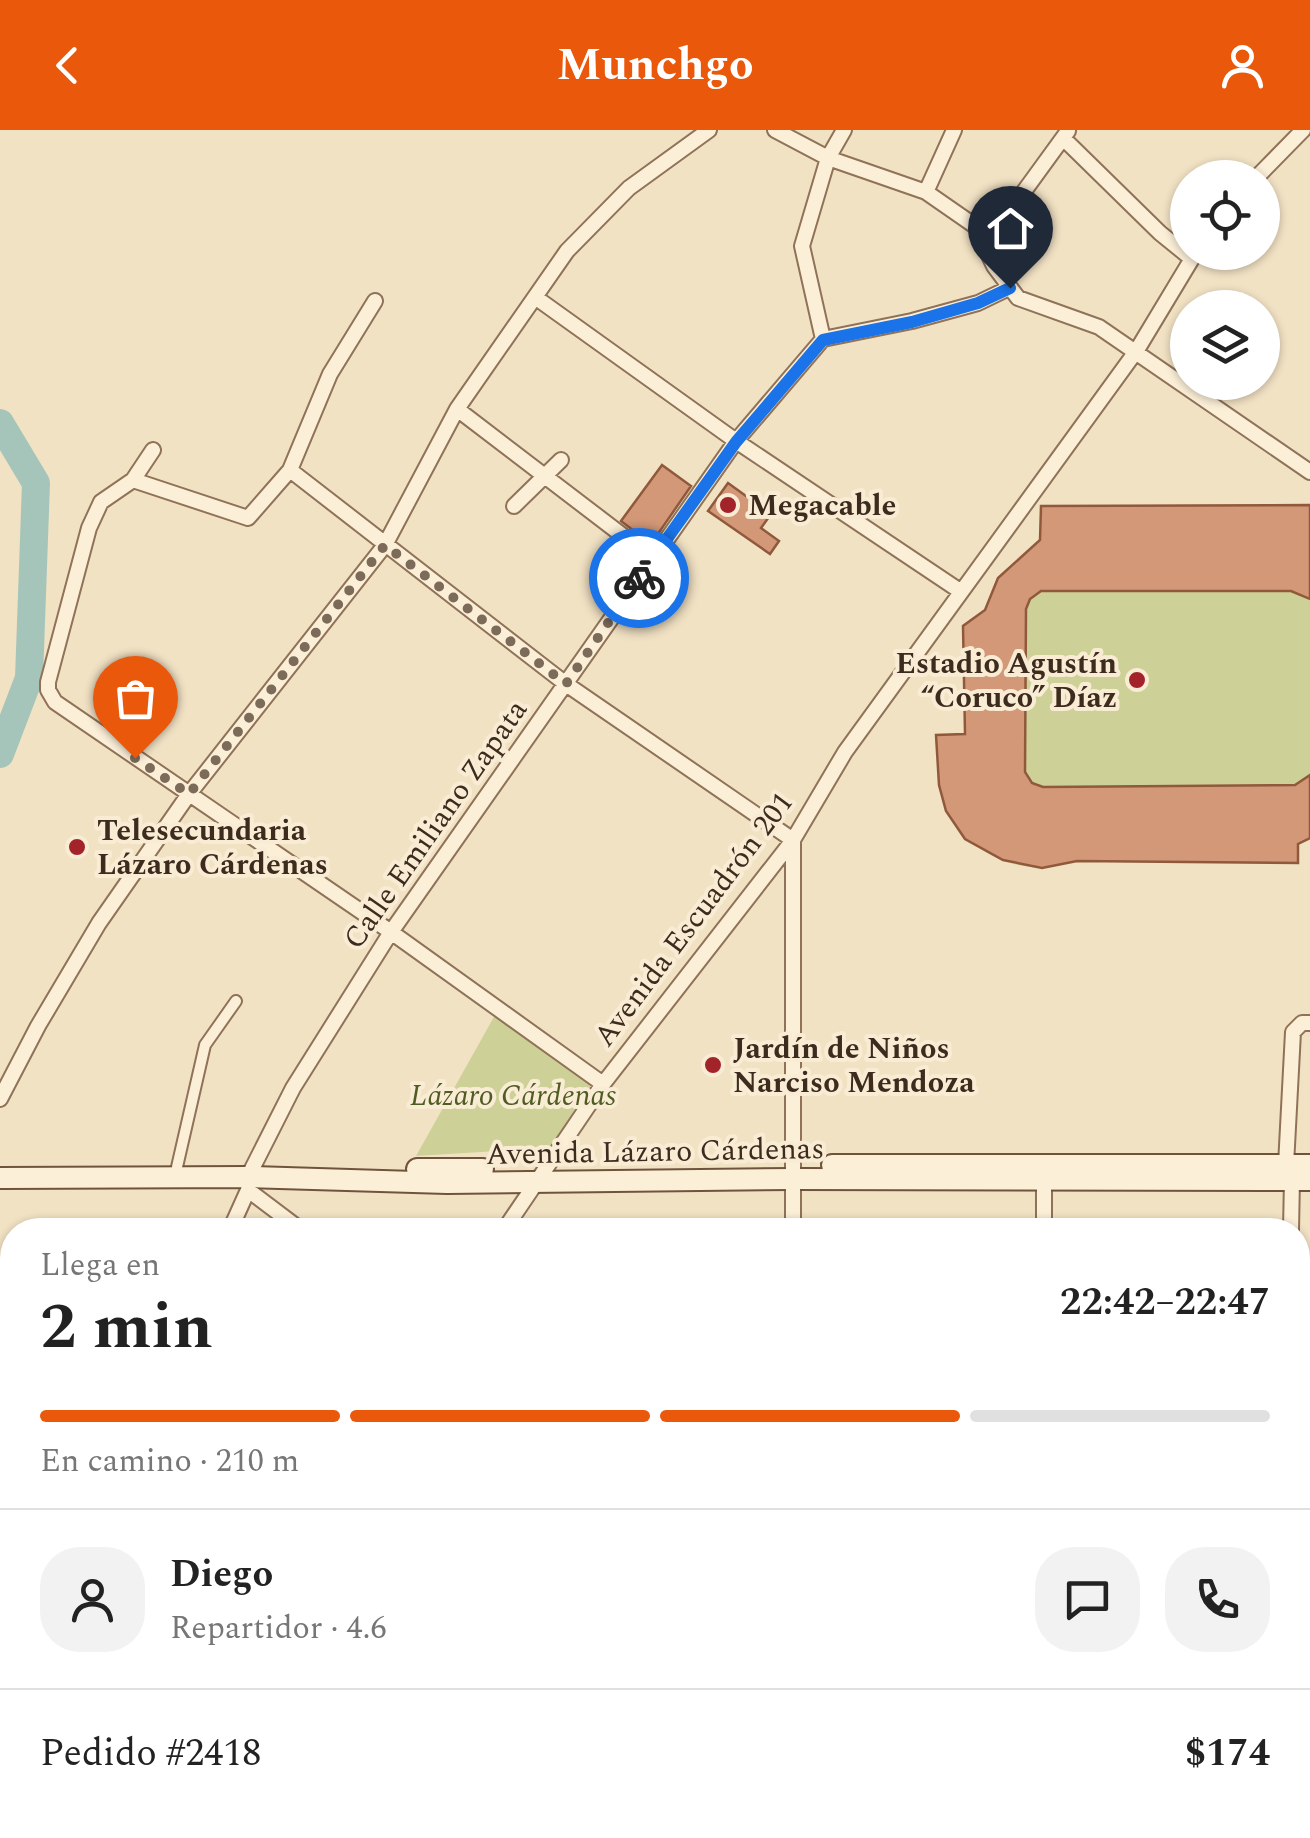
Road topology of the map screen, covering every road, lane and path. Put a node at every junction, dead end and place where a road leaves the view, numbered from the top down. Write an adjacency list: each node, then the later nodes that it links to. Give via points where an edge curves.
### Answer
1 (709, 130): 14 (street, via 629,188 567,251)
2 (775, 130): 7 (street)
3 (844, 130): 7 (street)
4 (954, 130): 9 (street)
5 (1303, 130): 8 (street)
6 (1066, 134): 10 (street); 11 (street)
7 (828, 158): 9 (street); 16 (street, via 802,246)
8 (1274, 160)
9 (926, 192): 11 (street, via 975,226)
10 (1170, 240)
11 (986, 245): 13 (street)
12 (1186, 270): 17 (street, Avenida Escuadrón 201)
13 (1010, 288): 16 (street, via 912,322); 17 (street, via 1018,298 1099,327)
14 (534, 297): 18 (street); 19 (street)
15 (375, 301): 22 (street, via 330,374)
16 (823, 340): 19 (street, Calle Emiliano Zapata)
17 (1137, 350): 23 (street); 29 (street, Avenida Escuadrón 201)
18 (457, 409): 24 (street); 27 (street)
19 (736, 442): 28 (street, Calle Emiliano Zapata); 29 (street)
20 (153, 450): 25 (street)
21 (561, 460): 24 (street)
22 (290, 470): 25 (street, via 248,518); 27 (street)
23 (1310, 472)
24 (543, 478): 26 (street); 28 (street)
25 (133, 480): 31 (street, via 101,502 89,528 48,690 55,702)
26 (514, 506)
27 (385, 545): 30 (street); 31 (street)
28 (652, 558): 30 (street, Calle Emiliano Zapata)
29 (960, 591): 32 (street, Avenida Escuadrón 201, via 844,752)
30 (566, 684): 32 (street); 33 (street, Calle Emiliano Zapata)
31 (189, 794): 33 (street); 37 (street, via 68,974)
32 (793, 840): 36 (street, Avenida Escuadrón 201); 41 (street)
33 (391, 932): 36 (street); 46 (street, Calle Emiliano Zapata, via 293,1088)
34 (236, 1001): 40 (street, via 205,1045)
35 (1310, 1022): 44 (street, via 1293,1032)
36 (603, 1084): 43 (street, Avenida Escuadrón 201)
37 (0, 1098)
38 (1310, 1165): 44 (main road, Avenida Lázaro Cárdenas)
39 (0, 1168): 40 (main road, Avenida Lázaro Cárdenas)
40 (177, 1168): 46 (main road, Avenida Lázaro Cárdenas)
41 (793, 1172): 42 (main road, Avenida Lázaro Cárdenas); 43 (main road, Avenida Lázaro Cárdenas); 47 (main road, Avenida Lázaro Cárdenas); 51 (street)
42 (1172, 1172): 44 (main road, Avenida Lázaro Cárdenas); 47 (main road, Avenida Lázaro Cárdenas)
43 (543, 1175): 46 (main road, Avenida Lázaro Cárdenas); 50 (street, Avenida Escuadrón 201)
44 (1296, 1175): 53 (street)
45 (0, 1178): 46 (main road, Avenida Lázaro Cárdenas)
46 (250, 1178): 48 (street, Calle Emiliano Zapata); 49 (street)
47 (1044, 1178): 52 (street)
48 (235, 1218)
49 (289, 1218)
50 (513, 1218)
51 (793, 1218)
52 (1044, 1218)
53 (1293, 1218)

